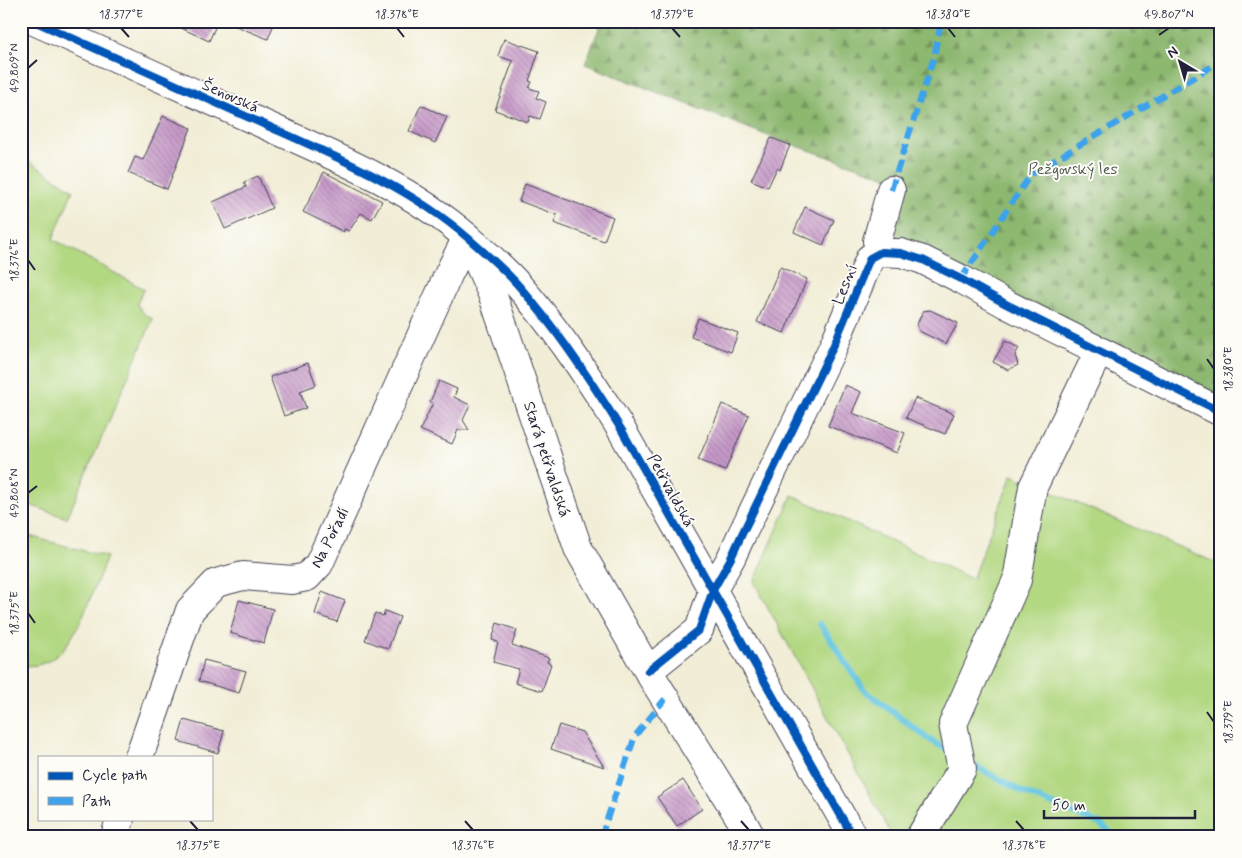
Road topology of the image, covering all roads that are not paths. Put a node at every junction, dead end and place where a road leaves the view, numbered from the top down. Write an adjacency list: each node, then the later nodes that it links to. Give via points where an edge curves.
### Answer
1 (34, 21): 3 (street, Šenovská, via 321,150)
2 (891, 190): 5 (street, via 877,241)
3 (414, 200): 4 (street, Petřvaldská)
4 (468, 237): 8 (street, Petřvaldská, via 517,284 592,384); 9 (street, Stará petřvaldská, via 493,296 578,548); 10 (street, Na Pořadí, via 319,564 307,577 292,580 243,576 216,583 190,610)
5 (881, 252): 6 (street, via 901,253 923,260); 8 (street, Lesní, via 870,258 833,347)
6 (1099, 351): 7 (street); 15 (street, via 1034,487 1017,580 953,724 962,769)
7 (1221, 412)
8 (713, 590): 9 (street, via 699,630); 14 (street, Petřvaldská)
9 (648, 671): 13 (street, Stará petřvaldská)
10 (139, 756)
11 (120, 820): 12 (street)
12 (115, 837)
13 (751, 837)
14 (853, 837)
15 (920, 837)

